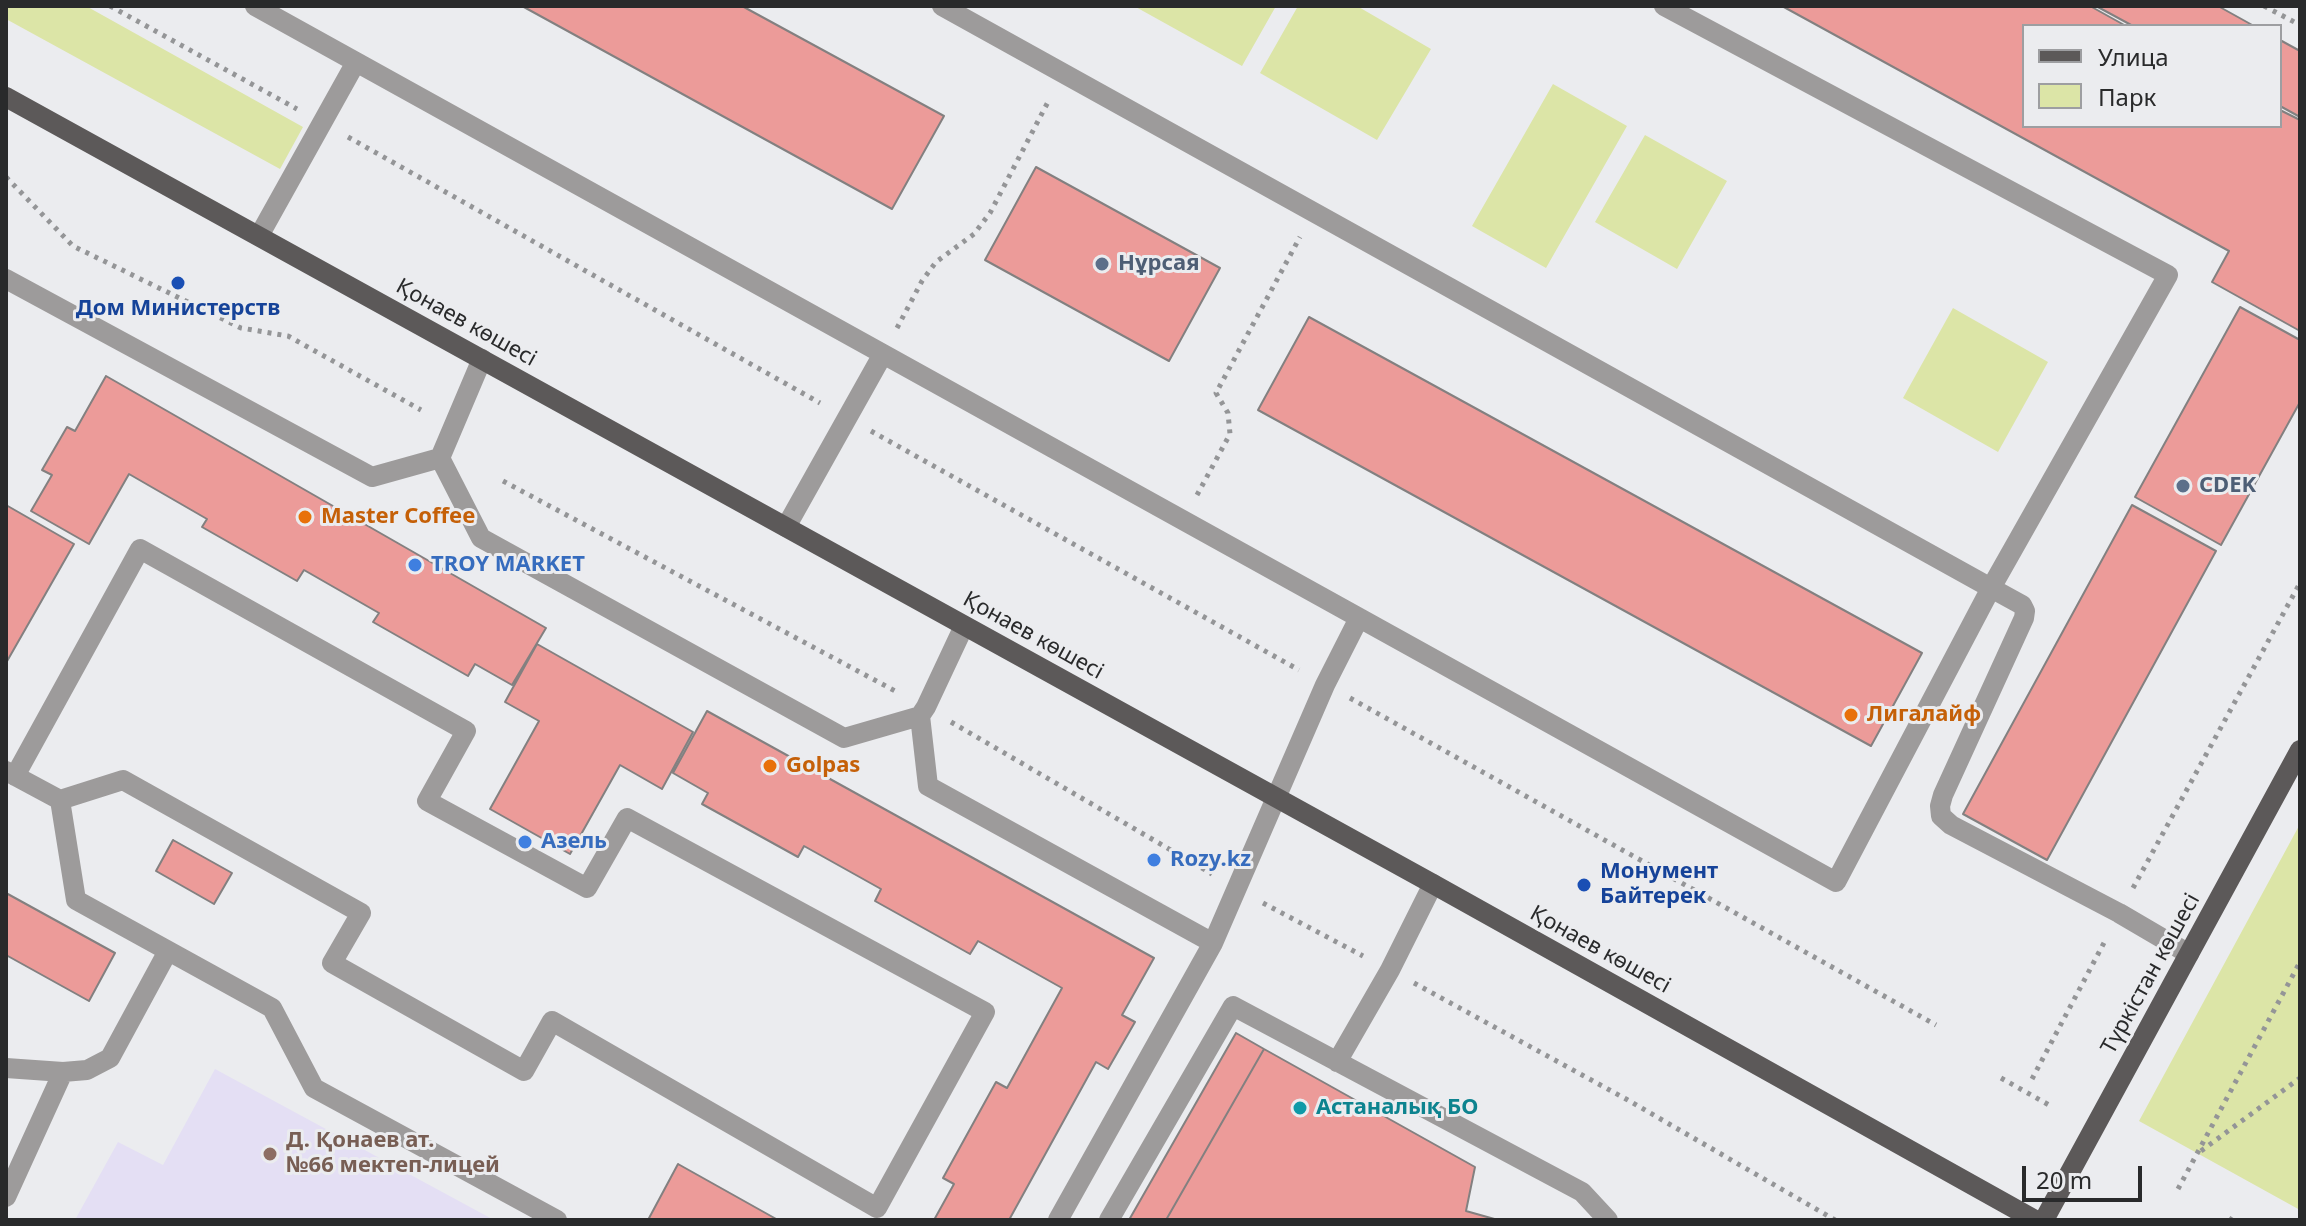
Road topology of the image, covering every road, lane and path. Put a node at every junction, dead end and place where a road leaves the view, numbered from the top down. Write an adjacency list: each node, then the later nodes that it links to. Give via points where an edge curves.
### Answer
1 (110, 6): 10 (path)
2 (255, 6): 7 (lane)
3 (942, 6): 24 (lane)
4 (1664, 6): 24 (lane, via 2168,275)
5 (2264, 6): 6 (path)
6 (2300, 25)
7 (356, 62): 10 (lane); 15 (lane)
8 (8, 98): 12 (main road, Қонаев көшесі)
9 (1046, 106): 15 (path, via 990,213 974,234 936,262)
10 (323, 123): 12 (lane); 18 (path)
11 (6, 177): 17 (path, via 73,246 241,328 288,336)
12 (259, 236): 16 (main road, Қонаев көшесі)
13 (1296, 245): 21 (path, via 1216,393 1228,413 1230,434)
14 (6, 279): 19 (lane, via 372,477)
15 (883, 354): 18 (lane); 21 (lane)
16 (482, 359): 19 (lane); 22 (main road, Қонаев көшесі)
17 (421, 410)
18 (846, 417): 22 (lane); 27 (path)
19 (440, 458): 28 (lane, via 481,538 844,738)
20 (503, 481): 28 (path)
21 (1184, 521): 25 (lane)
22 (786, 527): 26 (main road, Қонаев көшесі)
23 (2300, 583): 35 (path)
24 (1991, 588): 25 (lane, via 1836,882); 35 (lane, via 2022,605 2024,618 1943,795 1941,816)
25 (1359, 618): 27 (lane)
26 (964, 626): 28 (lane); 31 (main road, Қонаев көшесі)
27 (1325, 685): 31 (lane); 41 (path)
28 (923, 712): 34 (path); 36 (lane, via 928,786)
29 (2300, 750): 38 (main road, Түркістан көшесі)
30 (11, 774): 32 (lane); 32 (lane, via 140,549 466,731 427,801 587,888 627,818 985,1012 877,1208 552,1021 524,1071 332,963 361,913 123,780)
31 (1278, 798): 33 (main road, Қонаев көшесі); 34 (lane)
32 (60, 800): 37 (lane, via 76,900)
33 (1433, 884): 40 (lane); 57 (main road, Қонаев көшесі)
34 (1238, 889): 36 (lane); 40 (path)
35 (2119, 913): 38 (lane); 47 (path)
36 (1213, 943): 53 (lane)
37 (168, 951): 44 (lane, via 110,1058 87,1070); 52 (lane, via 272,1008 314,1088)
38 (2189, 954): 58 (main road, Түркістан көшесі)
39 (2300, 962): 49 (path)
40 (1390, 970): 42 (lane); 56 (path)
41 (1936, 1025)
42 (1337, 1062): 54 (lane, via 1233,1006); 55 (lane, via 1582,1192)
43 (6, 1068): 44 (lane)
44 (63, 1072): 51 (lane)
45 (2001, 1078): 48 (path)
46 (2300, 1078): 49 (path)
47 (2032, 1079)
48 (2049, 1105)
49 (2199, 1153): 50 (path)
50 (2178, 1189)
51 (6, 1197)
52 (557, 1220)
53 (1058, 1220)
54 (1109, 1220)
55 (1608, 1220)
56 (1835, 1220)
57 (2035, 1220)
58 (2044, 1220)

